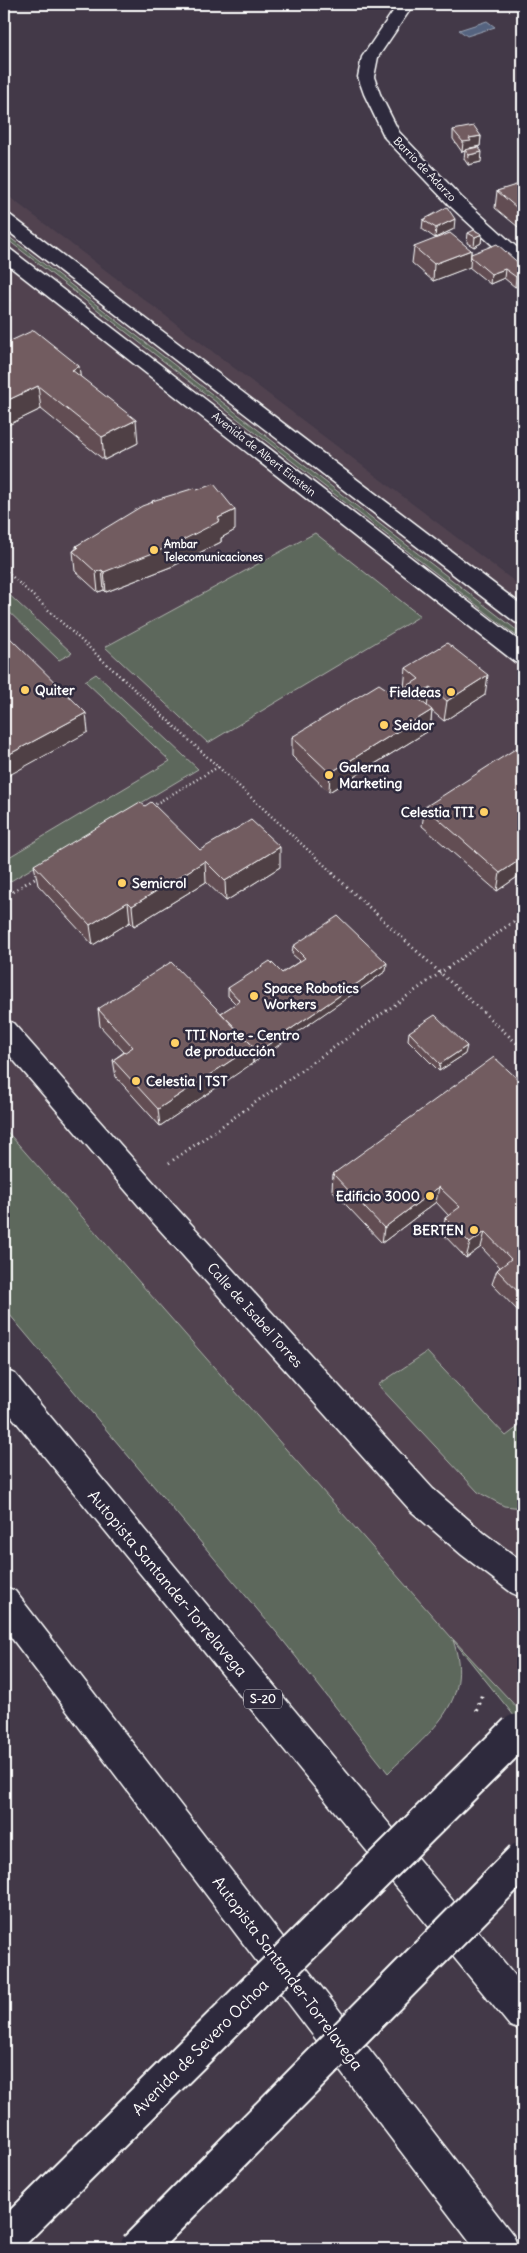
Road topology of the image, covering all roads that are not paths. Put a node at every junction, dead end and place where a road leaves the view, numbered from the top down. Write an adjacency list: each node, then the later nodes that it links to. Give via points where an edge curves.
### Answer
1 (406, 4): 4 (main road, Barrio de Adarzo, via 370,57 366,77 372,94 391,134 455,201)
2 (4, 219): 5 (main road)
3 (4, 253): 6 (main road, Avenida de Albert Einstein)
4 (523, 262)
5 (523, 617)
6 (523, 656)
7 (4, 1032): 9 (main road, Calle de Isabel Torres, via 422,1500)
8 (4, 1384): 13 (main road, Autopista Santander-Torrelavega / S-20)
9 (523, 1582)
10 (4, 1602): 16 (main road, Autopista Santander-Torrelavega)
11 (520, 1729): 14 (main road, Avenida de Severo Ochoa, bridge)
12 (523, 1859): 15 (main road, bridge)
13 (523, 2013)
14 (4, 2241)
15 (137, 2249)
16 (499, 2249)

